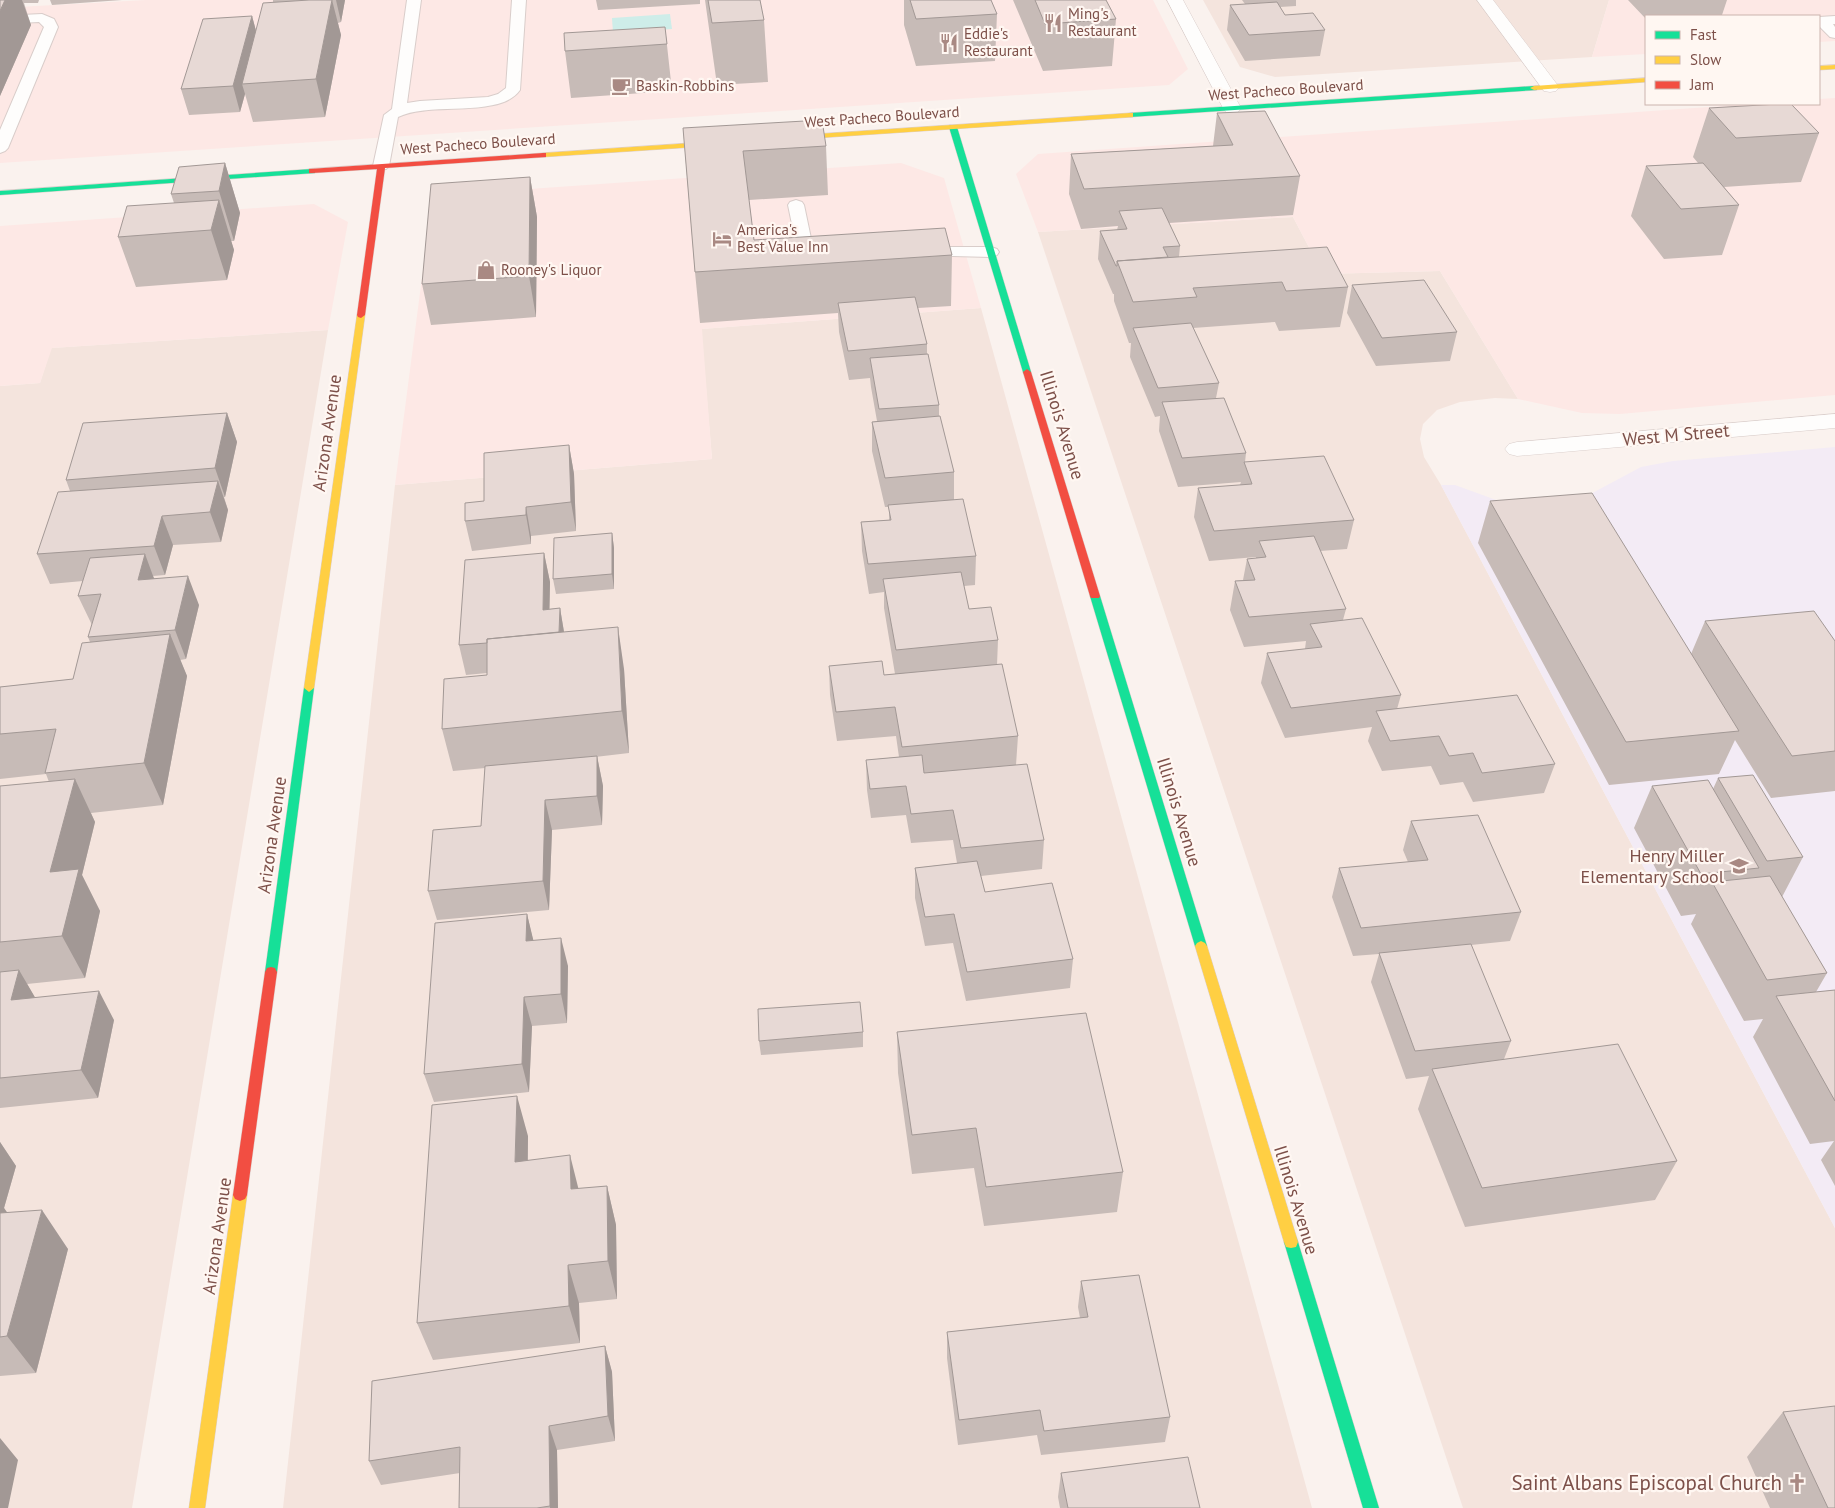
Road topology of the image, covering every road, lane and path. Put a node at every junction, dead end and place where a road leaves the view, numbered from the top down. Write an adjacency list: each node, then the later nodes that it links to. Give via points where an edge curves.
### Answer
1 (414, 0): 13 (lane)
2 (518, 0): 13 (lane, via 513,90 507,97 488,102 416,105)
3 (1175, 0): 12 (street)
4 (1485, 0): 11 (street)
5 (0, 20): 17 (lane, via 42,18 51,27)
6 (1835, 20): 7 (lane, via 1821,21)
7 (1835, 34)
8 (1835, 67): 9 (main road)
9 (1820, 68)
10 (1645, 80): 11 (main road, West Pacheco Boulevard)
11 (1550, 87): 12 (main road, West Pacheco Boulevard)
12 (1232, 108): 14 (main road, West Pacheco Boulevard)
13 (399, 110): 18 (lane, via 391,115)
14 (954, 127): 15 (main road, West Pacheco Boulevard); 22 (main road, Illinois Avenue)
15 (776, 139)
16 (736, 142): 18 (main road, West Pacheco Boulevard)
17 (0, 148)
18 (381, 166): 19 (main road, West Pacheco Boulevard); 26 (main road, Arizona Avenue)
19 (0, 193)
20 (796, 204): 23 (lane, via 806,253)
21 (903, 252): 22 (lane)
22 (991, 252): 27 (main road, Illinois Avenue)
23 (835, 253)
24 (1835, 421): 25 (street, West M Street)
25 (1517, 449)
26 (198, 1508)
27 (1371, 1508)

